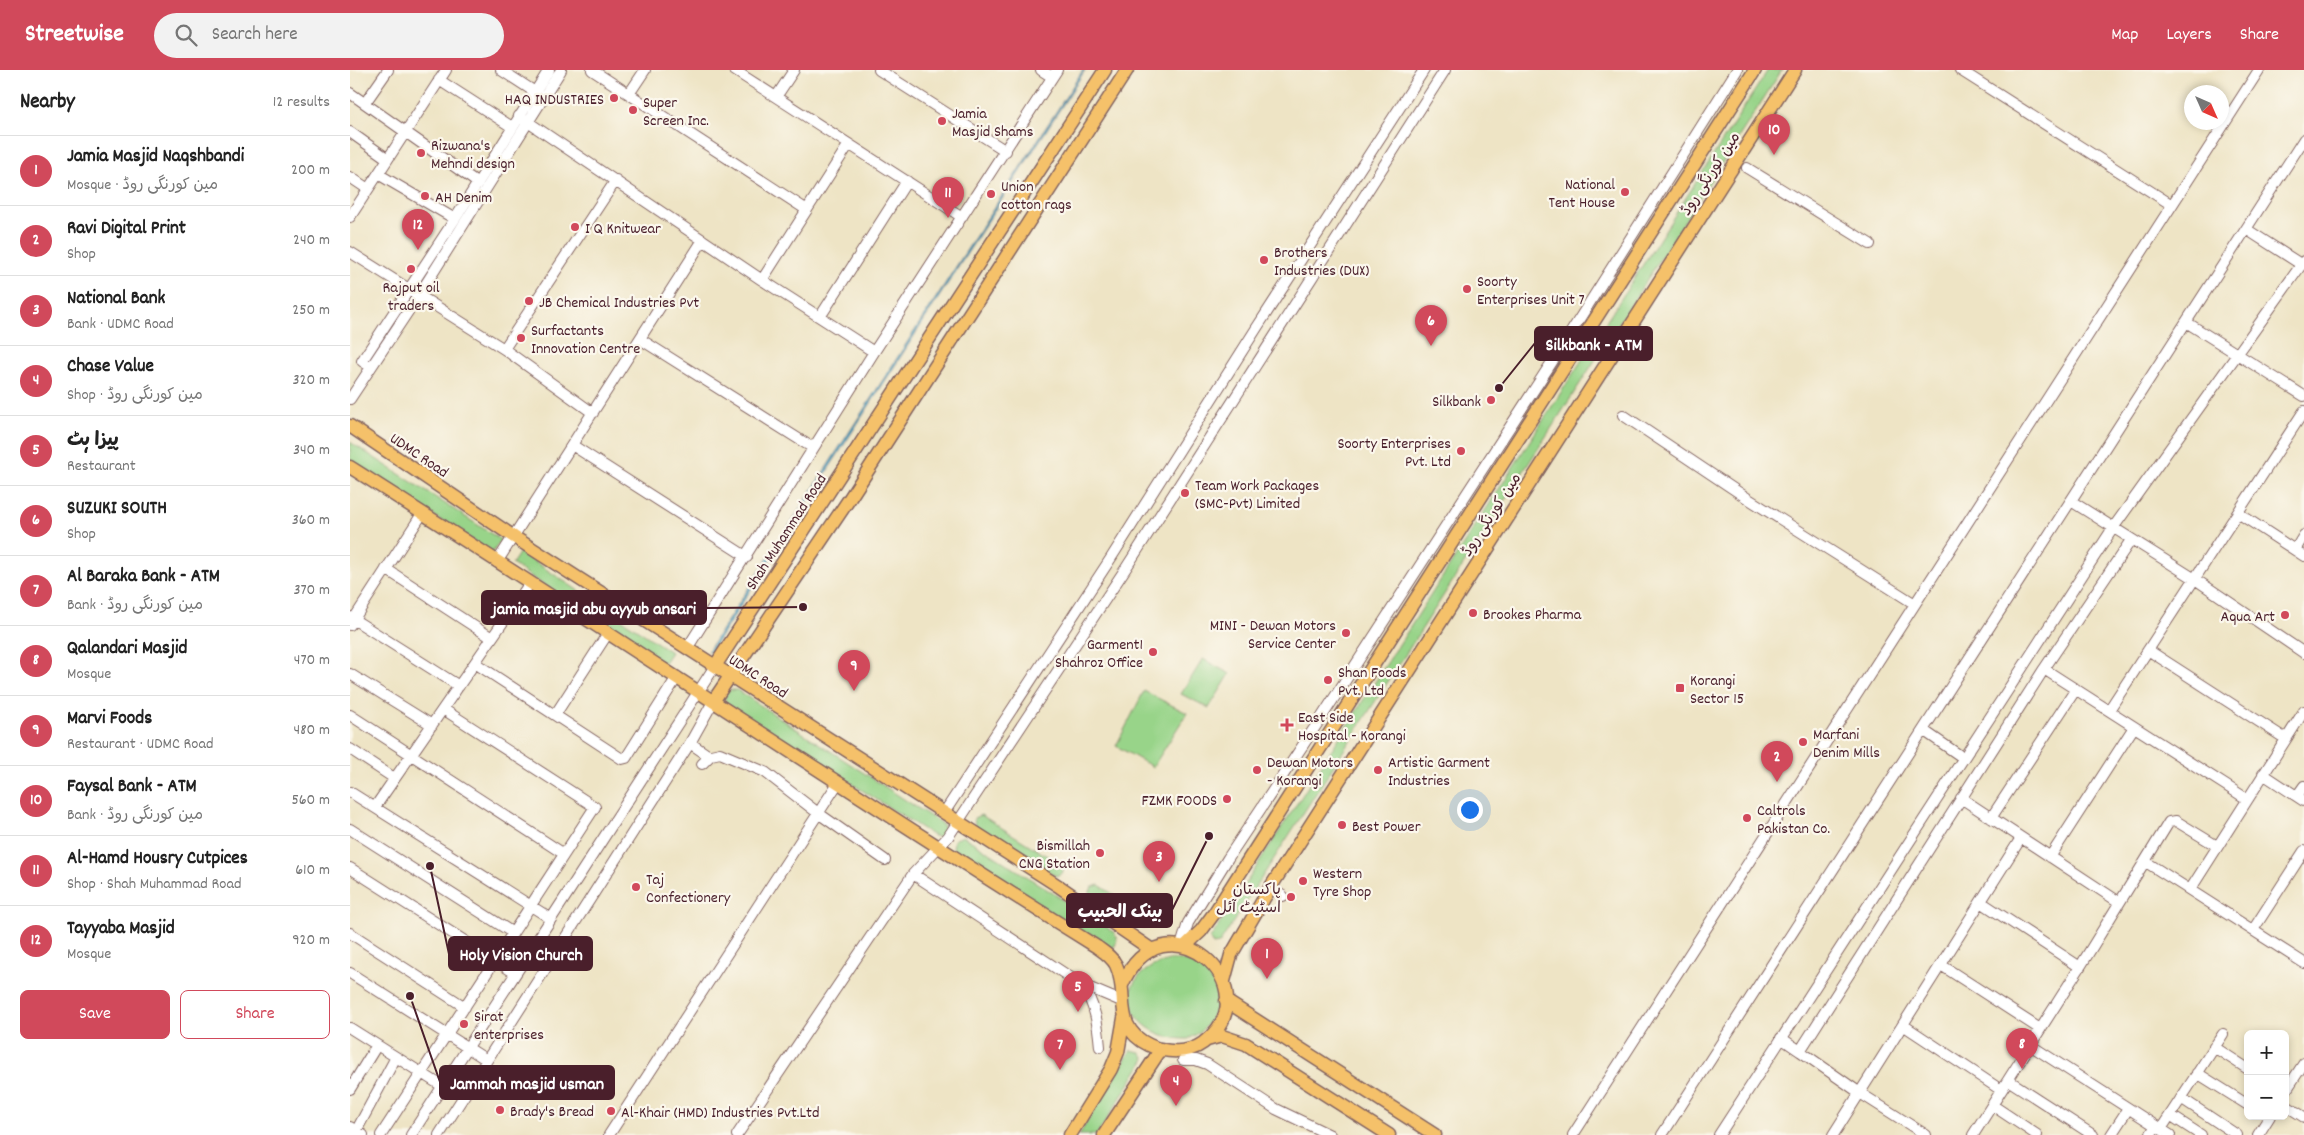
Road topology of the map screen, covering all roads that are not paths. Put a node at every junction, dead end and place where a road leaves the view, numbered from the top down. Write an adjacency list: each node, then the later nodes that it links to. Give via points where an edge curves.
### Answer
1 (388, 70): 27 (street)
2 (446, 70): 22 (street)
3 (501, 70): 23 (street)
4 (548, 70): 23 (street)
5 (561, 70): 28 (street)
6 (592, 70): 25 (street)
7 (644, 70): 25 (street)
8 (734, 70): 26 (street)
9 (794, 70): 26 (street)
10 (879, 70): 35 (street)
11 (1041, 70): 21 (street)
12 (1105, 70): 102 (main road, Shah Muhammad Road)
13 (1127, 70): 104 (main road, via 850,498)
14 (1424, 70): 34 (street)
15 (1444, 70): 37 (street)
16 (1737, 70): 129 (street)
17 (1755, 70): 132 (main road, مین کورنگی روڈ)
18 (1795, 70): 155 (main road, مین کورنگی روڈ)
19 (1960, 70): 45 (street)
20 (2259, 70): 45 (street)
21 (1055, 74): 35 (street)
22 (439, 80): 29 (street); 31 (street)
23 (535, 92): 28 (street)
24 (350, 93): 27 (street)
25 (629, 94): 46 (street)
26 (776, 97): 33 (street)
27 (365, 103): 31 (street)
28 (523, 119): 29 (street); 41 (street); 59 (street)
29 (512, 127): 43 (street)
30 (350, 132): 36 (street)
31 (405, 133): 36 (street); 43 (street)
32 (2304, 139): 50 (street)
33 (849, 144): 42 (street); 46 (street)
34 (1372, 150): 37 (street); 52 (street)
35 (1006, 151): 48 (street)
36 (388, 159): 39 (street)
37 (1386, 159): 55 (street)
38 (1747, 168): 53 (street)
39 (378, 174): 44 (street); 49 (street)
40 (350, 177): 44 (street)
41 (616, 180): 51 (street); 65 (street)
42 (906, 181): 48 (street); 60 (street)
43 (478, 183): 49 (street)
44 (368, 190): 47 (street)
45 (2172, 206): 96 (street)
46 (807, 210): 57 (street)
47 (351, 214)
48 (962, 218): 66 (street)
49 (455, 219): 58 (street)
50 (2246, 229): 56 (street); 61 (street)
51 (703, 240): 57 (street); 63 (street)
52 (1311, 244): 55 (street); 62 (street)
53 (1870, 244)
54 (350, 252): 58 (street)
55 (1327, 254): 64 (street)
56 (2303, 263): 67 (street)
57 (762, 280): 60 (street)
58 (410, 289): 59 (street); 68 (street, via 362,361)
59 (419, 295): 65 (street); 68 (street)
60 (820, 317): 66 (street)
61 (2186, 322): 67 (street); 80 (street)
62 (1256, 329): 64 (street); 77 (street)
63 (640, 339): 72 (street); 76 (street)
64 (1271, 340): 79 (street)
65 (504, 349): 72 (street)
66 (874, 352): 76 (street)
67 (2238, 355): 69 (street); 83 (street)
68 (371, 367): 70 (street)
69 (2304, 396)
70 (350, 398)
71 (2304, 411): 81 (street)
72 (593, 413): 75 (street)
73 (1623, 415): 96 (street)
74 (350, 426): 85 (main road, UDMC Road)
75 (572, 446): 85 (street); 89 (street)
76 (813, 448): 89 (street)
77 (1172, 461): 79 (street); 90 (street)
78 (350, 467): 82 (main road)
79 (1187, 472): 92 (street)
80 (2071, 501): 83 (street); 123 (street)
81 (2238, 513): 87 (street); 94 (street)
82 (422, 514): 91 (main road); 93 (street)
83 (2113, 528): 86 (street); 128 (street)
84 (2304, 535): 87 (street)
85 (514, 537): 91 (street); 100 (main road, UDMC Road)
86 (2131, 540): 94 (street); 107 (street)
87 (2295, 550): 88 (street)
88 (2304, 556)
89 (747, 557): 100 (street)
90 (1111, 558): 92 (street); 141 (street)
91 (497, 562): 95 (main road)
92 (1126, 568): 143 (street)
93 (386, 570): 97 (street); 99 (street)
94 (2195, 579): 101 (street); 103 (street)
95 (530, 583): 98 (main road); 99 (street)
96 (1915, 604): 227 (street)
97 (351, 621): 111 (street)
98 (608, 633): 110 (main road); 119 (street)
99 (492, 638): 105 (street)
100 (688, 647): 106 (main road, UDMC Road)
101 (2148, 650): 116 (street); 125 (street)
102 (725, 652): 104 (street, via 730,662); 106 (main road, Shah Muhammad Road)
103 (2304, 653)
104 (741, 660): 109 (main road)
105 (475, 662): 111 (street); 119 (street)
106 (716, 666): 109 (main road, UDMC Road); 113 (street, Shah Muhammad Road)
107 (2044, 669): 112 (street); 136 (street)
108 (350, 674): 121 (street)
109 (730, 675): 114 (main road); 141 (main road, UDMC Road)
110 (677, 677): 113 (main road); 119 (street, via 624,759)
111 (459, 686): 115 (street)
112 (2076, 689): 116 (street); 142 (street)
113 (699, 691): 114 (main road); 120 (street, Shah Muhammad Road)
114 (714, 700): 124 (street); 133 (main road)
115 (443, 709): 121 (street); 149 (street, via 595,807)
116 (2109, 710): 122 (street)
117 (2304, 711): 125 (street)
118 (350, 715): 127 (street)
119 (555, 715)
120 (677, 724): 124 (street, via 688,722 694,726); 161 (street, Shah Muhammad Road)
121 (432, 725): 127 (street)
122 (2134, 727): 138 (street); 150 (street)
123 (1923, 730): 128 (street); 228 (street)
124 (693, 738): 140 (street, via 706,760 714,753 727,755 765,772); 195 (street)
125 (2286, 739): 130 (street)
126 (350, 749): 131 (street)
127 (411, 755): 131 (street); 149 (street)
128 (1962, 757): 185 (street)
129 (1287, 771): 132 (street); 165 (street, via 1205,894 1188,923)
130 (2263, 774): 137 (street); 138 (street)
131 (394, 778): 139 (street)
132 (1301, 781): 165 (main road, مین کورنگی روڈ, via 1215,912 1201,931)
133 (838, 783): 140 (street); 147 (main road)
134 (2304, 786): 137 (street)
135 (350, 792): 139 (street)
136 (1961, 798): 142 (street); 193 (street)
137 (2301, 798)
138 (2247, 799): 146 (street)
139 (375, 806): 160 (street)
140 (818, 813): 151 (street); 220 (street)
141 (944, 813): 143 (main road, UDMC Road)
142 (1991, 818): 145 (street)
143 (958, 822): 147 (street); 166 (main road, UDMC Road, via 1078,898)
144 (350, 829): 164 (street)
145 (2021, 838): 150 (street); 158 (street)
146 (2217, 846): 152 (street, via 2173,821 2169,822); 156 (street)
147 (938, 847): 154 (street); 175 (main road, via 1097,947 1111,958)
148 (2304, 851): 162 (street)
149 (564, 854): 160 (street)
150 (2050, 857): 159 (street)
151 (885, 860)
152 (2146, 862): 156 (street); 159 (street)
153 (350, 868): 167 (street)
154 (913, 874): 174 (street); 221 (street)
155 (1270, 888): 157 (street); 173 (main road, مین کورنگی روڈ, via 1231,955)
156 (2190, 890): 162 (street)
157 (1283, 896)
158 (1981, 902): 169 (street); 170 (street)
159 (2120, 902): 170 (street)
160 (531, 905): 161 (street); 164 (street)
161 (550, 918): 172 (street, Shah Muhammad Road)
162 (2253, 930): 168 (street)
163 (350, 933): 178 (street)
164 (513, 933): 167 (street)
165 (1183, 946): 166 (main road); 173 (main road, via 1202,953 1215,965)
166 (1152, 950): 175 (main road, via 1138,959)
167 (495, 961): 172 (street); 178 (street)
168 (2304, 963)
169 (1941, 965): 180 (street); 181 (street)
170 (2080, 967): 181 (street)
171 (350, 973): 184 (street)
172 (515, 973): 190 (street, Shah Muhammad Road)
173 (1224, 981): 177 (main road)
174 (1082, 984): 176 (street); 189 (street, via 1090,996 1096,1016)
175 (1122, 985): 176 (main road)
176 (1122, 1001): 179 (main road)
177 (1226, 1001): 186 (main road, via 1220,1024); 226 (main road)
178 (465, 1007): 184 (street)
179 (1124, 1018): 192 (main road, via 1147,1044); 222 (main road, via 1118,1052)
180 (1903, 1025): 204 (street); 205 (street)
181 (2040, 1029): 188 (street)
182 (352, 1032): 187 (street)
183 (2222, 1034): 191 (street)
184 (447, 1035): 190 (street); 198 (street)
185 (1781, 1038): 193 (street); 229 (street)
186 (1207, 1040): 192 (main road, via 1182,1050); 224 (street, via 1183,1060 1207,1064 1276,1109); 225 (main road, via 1222,1036 1246,1044)
187 (377, 1045): 194 (street); 203 (street)
188 (2030, 1045): 200 (street); 210 (street)
189 (1100, 1046)
190 (467, 1047): 195 (street); 201 (street, Shah Muhammad Road)
191 (2214, 1047): 197 (street); 199 (street)
192 (1161, 1049): 223 (main road)
193 (1800, 1051): 205 (street)
194 (396, 1057): 198 (street); 215 (street)
195 (487, 1060): 219 (street)
196 (2304, 1063): 202 (street)
197 (2244, 1066)
198 (422, 1073): 201 (street); 218 (street)
199 (2198, 1073): 206 (street); 207 (street)
200 (2008, 1080): 204 (street); 233 (street)
201 (442, 1086): 216 (street, Shah Muhammad Road)
202 (2289, 1086)
203 (350, 1089)
204 (2002, 1090): 208 (street)
205 (1860, 1093): 230 (street); 231 (street)
206 (2182, 1098): 211 (street); 237 (street)
207 (2244, 1102)
208 (1992, 1105): 217 (street); 232 (street)
209 (2289, 1108): 212 (street)
210 (2128, 1109): 214 (street); 234 (street)
211 (2170, 1115): 214 (street); 236 (street)
212 (2304, 1117)
213 (2266, 1120): 238 (street)
214 (2163, 1130): 235 (street)
215 (356, 1132)
216 (413, 1134)
217 (1976, 1134)
218 (381, 1135)
219 (439, 1135)
220 (609, 1135)
221 (737, 1135)
222 (1070, 1135)
223 (1104, 1135)
224 (1330, 1135)
225 (1389, 1135)
226 (1435, 1135)
227 (1573, 1135)
228 (1662, 1135)
229 (1719, 1135)
230 (1833, 1135)
231 (1926, 1135)
232 (2037, 1135)
233 (2093, 1135)
234 (2111, 1135)
235 (2150, 1135)
236 (2201, 1135)
237 (2237, 1135)
238 (2258, 1135)

